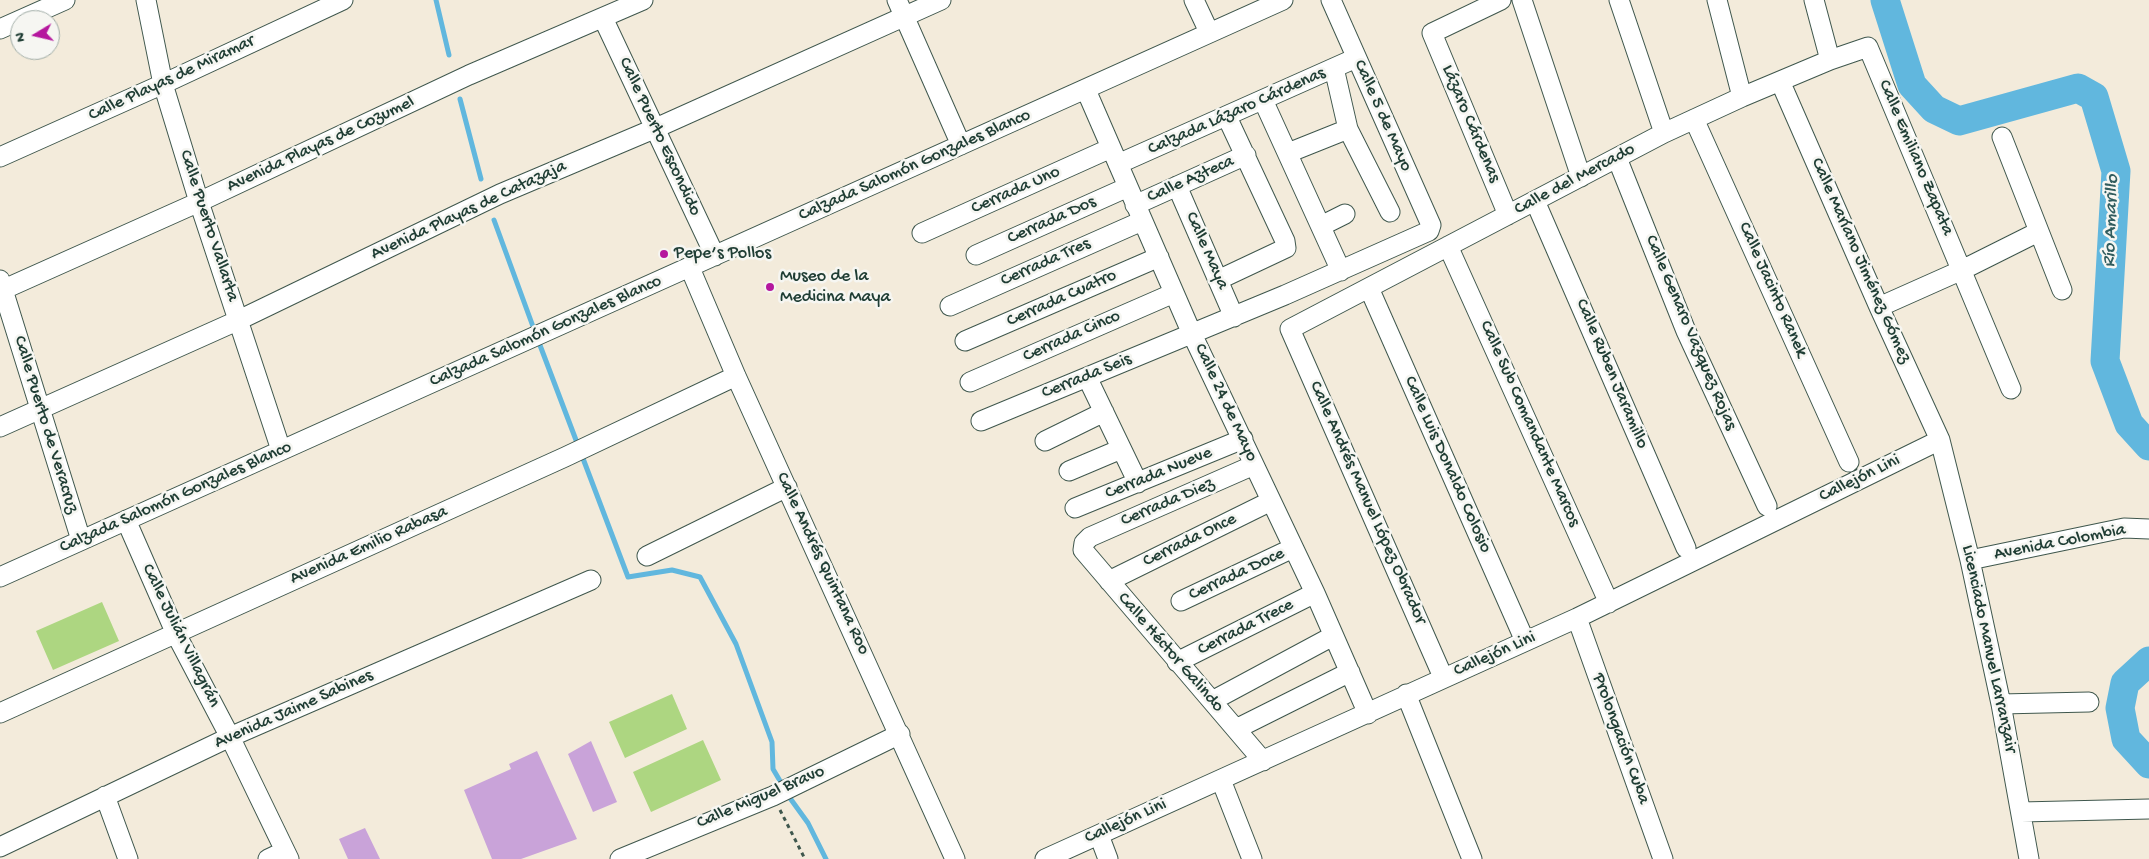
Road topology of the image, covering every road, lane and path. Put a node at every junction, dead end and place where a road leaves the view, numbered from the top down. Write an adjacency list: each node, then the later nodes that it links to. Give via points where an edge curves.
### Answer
1 (65, 0): 16 (street)
2 (146, 0): 23 (street, Calle Puerto Vallarta)
3 (343, 0): 23 (street, Calle Playas de Miramar)
4 (643, 0): 15 (street, Avenida Playas de Cozumel)
5 (941, 0): 14 (street, Avenida Playas de Catazaja)
6 (1194, 0): 17 (street)
7 (1282, 0): 17 (street, Calzada Salomón Gonzales Blanco)
8 (1331, 0): 19 (street, Calle 5 de Mayo)
9 (1501, 0): 46 (street, Lázaro Cárdenas, via 1432,33)
10 (1522, 0): 39 (street)
11 (1619, 0): 31 (street)
12 (1717, 0): 25 (street)
13 (1814, 0): 20 (street)
14 (901, 8): 29 (street, Avenida Playas de Catazaja); 33 (street)
15 (603, 18): 29 (street, Calle Puerto Escondido); 42 (street, Avenida Playas de Cozumel, via 469,75)
16 (0, 29)
17 (1209, 32): 24 (street, Calzada Salomón Gonzales Blanco)
18 (1868, 47): 20 (street, Calle del Mercado); 55 (street, Calle Emiliano Zapata)
19 (1356, 58): 21 (street, Calzada Lázaro Cárdenas); 56 (street, Calle 5 de Mayo, via 1431,225 1429,231)
20 (1830, 60): 22 (street, Calle del Mercado)
21 (1334, 68): 26 (street, Calzada Lázaro Cárdenas); 30 (street)
22 (1780, 81): 25 (street, Calle del Mercado); 63 (street, Calle Maríano Jiménez Gómez)
23 (163, 84): 37 (street, Calle Playas de Miramar); 42 (street, Calle Puerto Vallarta)
24 (1086, 90): 33 (street, Calzada Salomón Gonzales Blanco); 36 (street, Calle 24 de Mayo)
25 (1742, 97): 28 (street, Calle del Mercado)
26 (1263, 100): 27 (street, Calzada Lázaro Cárdenas); 34 (street)
27 (1227, 117): 35 (street); 36 (street, Calzada Lázaro Cárdenas)
28 (1694, 119): 31 (street, Calle del Mercado); 82 (street, Calle Jacinto Ranek)
29 (656, 128): 52 (street, Calle Puerto Escondido); 65 (street, Avenida Playas de Catazaja, via 500,194)
30 (1348, 129): 34 (street); 44 (street)
31 (1664, 133): 38 (street, Calle del Mercado)
32 (2002, 137): 48 (street)
33 (961, 145): 52 (street, Calzada Salomón Gonzales Blanco)
34 (1288, 153): 47 (street)
35 (1246, 155): 40 (street, Calle Azteca); 57 (street, via 1286,248)
36 (1115, 156): 43 (street, Calle 24 de Mayo); 49 (street, Cerrada Uno)
37 (0, 157)
38 (1617, 158): 39 (street, Calle del Mercado); 88 (street, Calle Genaro Vazquez Rojas, via 1686,331)
39 (1581, 177): 41 (street, Calle del Mercado)
40 (1177, 186): 43 (street, Calle Azteca); 57 (street, Calle Maya)
41 (1535, 201): 46 (street, Calle del Mercado); 95 (street, Calle Ruben Jaramillo)
42 (199, 202): 58 (street, Avenida Playas de Cozumel); 65 (street, Calle Puerto Vallarta)
43 (1135, 204): 51 (street, Cerrada Dos); 53 (street, Calle 24 de Mayo); 62 (street, Cerrada Tres)
44 (1390, 212)
45 (1345, 214): 47 (street)
46 (1508, 215): 50 (street, Calle del Mercado)
47 (1321, 226): 56 (street)
48 (2038, 232): 55 (street); 60 (street)
49 (922, 233)
50 (1448, 246): 59 (street, Calle del Mercado); 103 (street, Calle Sub Comandante Marcos)
51 (976, 255)
52 (715, 256): 54 (street, Calzada Salomón Gonzales Blanco)
53 (1159, 257): 61 (street, Calle 24 de Mayo); 68 (street, Cerrada Cuatro)
54 (690, 268): 69 (street, Calle Andrés Quintana Roo); 81 (street, Calzada Salomón Gonzales Blanco)
55 (1962, 270): 63 (street); 72 (street, Calle Emiliano Zapata)
56 (1341, 271): 64 (street)
57 (1218, 280): 64 (street, Calle Maya)
58 (1, 287): 73 (street, Calle Puerto de Veracruz)
59 (1369, 288): 66 (street, Calle del Mercado); 107 (street, Calle Luis Donaldo Colosio)
60 (2062, 290)
61 (1174, 293): 67 (street, Calle 24 de Mayo); 71 (street, Cerrada Cinco)
62 (950, 306)
63 (1879, 307): 79 (street, Calle Maríano Jiménez Gómez)
64 (1234, 317): 67 (street)
65 (239, 320): 73 (street, Avenida Playas de Catazaja); 81 (street, Calle Puerto Vallarta)
66 (1290, 329): 110 (street, Calle Andrés Manuel López Obrador)
67 (1192, 334): 70 (street, Cerrada Seis); 77 (street, Calle 24 de Mayo)
68 (965, 341)
69 (736, 376): 86 (street, Calle Andrés Quintana Roo); 105 (street, Avenida Emilio Rabasa)
70 (1088, 377): 74 (street); 75 (street, Cerrada Seis)
71 (970, 382)
72 (2012, 389)
73 (40, 409): 76 (street, Avenida Playas de Catazaja); 92 (street, Calle Puerto de Veracruz)
74 (1104, 412): 78 (street); 80 (street)
75 (981, 421)
76 (0, 426)
77 (1243, 439): 83 (street, Calle 24 de Mayo); 85 (street, Cerrada Nueve)
78 (1045, 440)
79 (1940, 440): 97 (street, Licenciado Manuel Larranzair); 103 (street, Callejón Lini)
80 (1121, 449): 84 (street); 85 (street)
81 (281, 450): 90 (street, Calzada Salomón Gonzales Blanco)
82 (1849, 462)
83 (1254, 466): 87 (street, Calle 24 de Mayo); 93 (street, Cerrada Diez, via 1090,537)
84 (1069, 470)
85 (1138, 483): 89 (street, Cerrada Nueve)
86 (787, 488): 96 (street); 118 (street, Calle Andrés Quintana Roo)
87 (1271, 501): 94 (street, Calle 24 de Mayo); 100 (street, Cerrada Once)
88 (1767, 506)
89 (1075, 508)
90 (126, 520): 92 (street, Calzada Salomón Gonzales Blanco); 105 (street, Calle Julián Villagrán)
91 (2149, 529): 97 (street, Avenida Colombia, via 2124,528)
92 (81, 540): 98 (street, Calzada Salomón Gonzales Blanco)
93 (1084, 543): 100 (street, Calle Héctor Galindo, via 1083,550)
94 (1293, 548): 101 (street, Calle 24 de Mayo); 102 (street, Cerrada Doce)
95 (1686, 548)
96 (647, 556)
97 (1970, 560): 114 (street, Licenciado Manuel Larranzair)
98 (0, 577)
99 (591, 580): 119 (street, Avenida Jaime Sabines)
100 (1109, 581): 108 (street, Calle Héctor Galindo)
101 (1315, 593): 106 (street, Calle 24 de Mayo); 108 (street, Cerrada Trece)
102 (1181, 601)
103 (1609, 603): 104 (street, Callejón Lini)
104 (1577, 618): 107 (street, Callejón Lini); 141 (street, Prolongación Cuba)
105 (176, 634): 115 (street, Avenida Emilio Rabasa); 119 (street, Calle Julián Villagrán)
106 (1334, 636): 109 (street, Calle 24 de Mayo); 112 (street)
107 (1526, 641): 110 (street, Callejón Lini)
108 (1177, 662): 112 (street, Calle Héctor Galindo)
109 (1350, 672): 116 (street, Calle 24 de Mayo); 117 (street)
110 (1443, 677): 111 (street, Callejón Lini)
111 (1406, 694): 116 (street, Callejón Lini); 140 (street)
112 (1212, 701): 117 (street, Calle Héctor Galindo)
113 (2089, 702): 114 (street)
114 (2001, 704): 125 (street, Licenciado Manuel Larranzair)
115 (0, 713)
116 (1368, 714): 120 (street, Callejón Lini)
117 (1236, 729): 120 (street, Calle Héctor Galindo)
118 (900, 734): 123 (street, Calle Miguel Bravo); 136 (street, Calle Andrés Quintana Roo)
119 (230, 737): 122 (street, Avenida Jaime Sabines); 130 (street, Calle Julián Villagrán)
120 (1263, 761): 121 (street, Callejón Lini)
121 (1221, 780): 126 (street, Callejón Lini); 139 (street)
122 (105, 796): 127 (street, Avenida Jaime Sabines); 132 (street)
123 (773, 796): 128 (street, Calle Miguel Bravo); 135 (path)
124 (2149, 809): 125 (street)
125 (2021, 812): 142 (street, Licenciado Manuel Larranzair)
126 (1099, 835): 137 (street, Callejón Lini); 138 (street)
127 (0, 846)
128 (660, 851): 134 (street, Calle Miguel Bravo)
129 (0, 852): 131 (street)
130 (287, 855): 133 (street)
131 (2, 859)
132 (128, 859)
133 (268, 859)
134 (620, 859)
135 (805, 859)
136 (956, 859)
137 (1045, 859)
138 (1108, 859)
139 (1252, 859)
140 (1472, 859)
141 (1664, 859)
142 (2029, 859)

